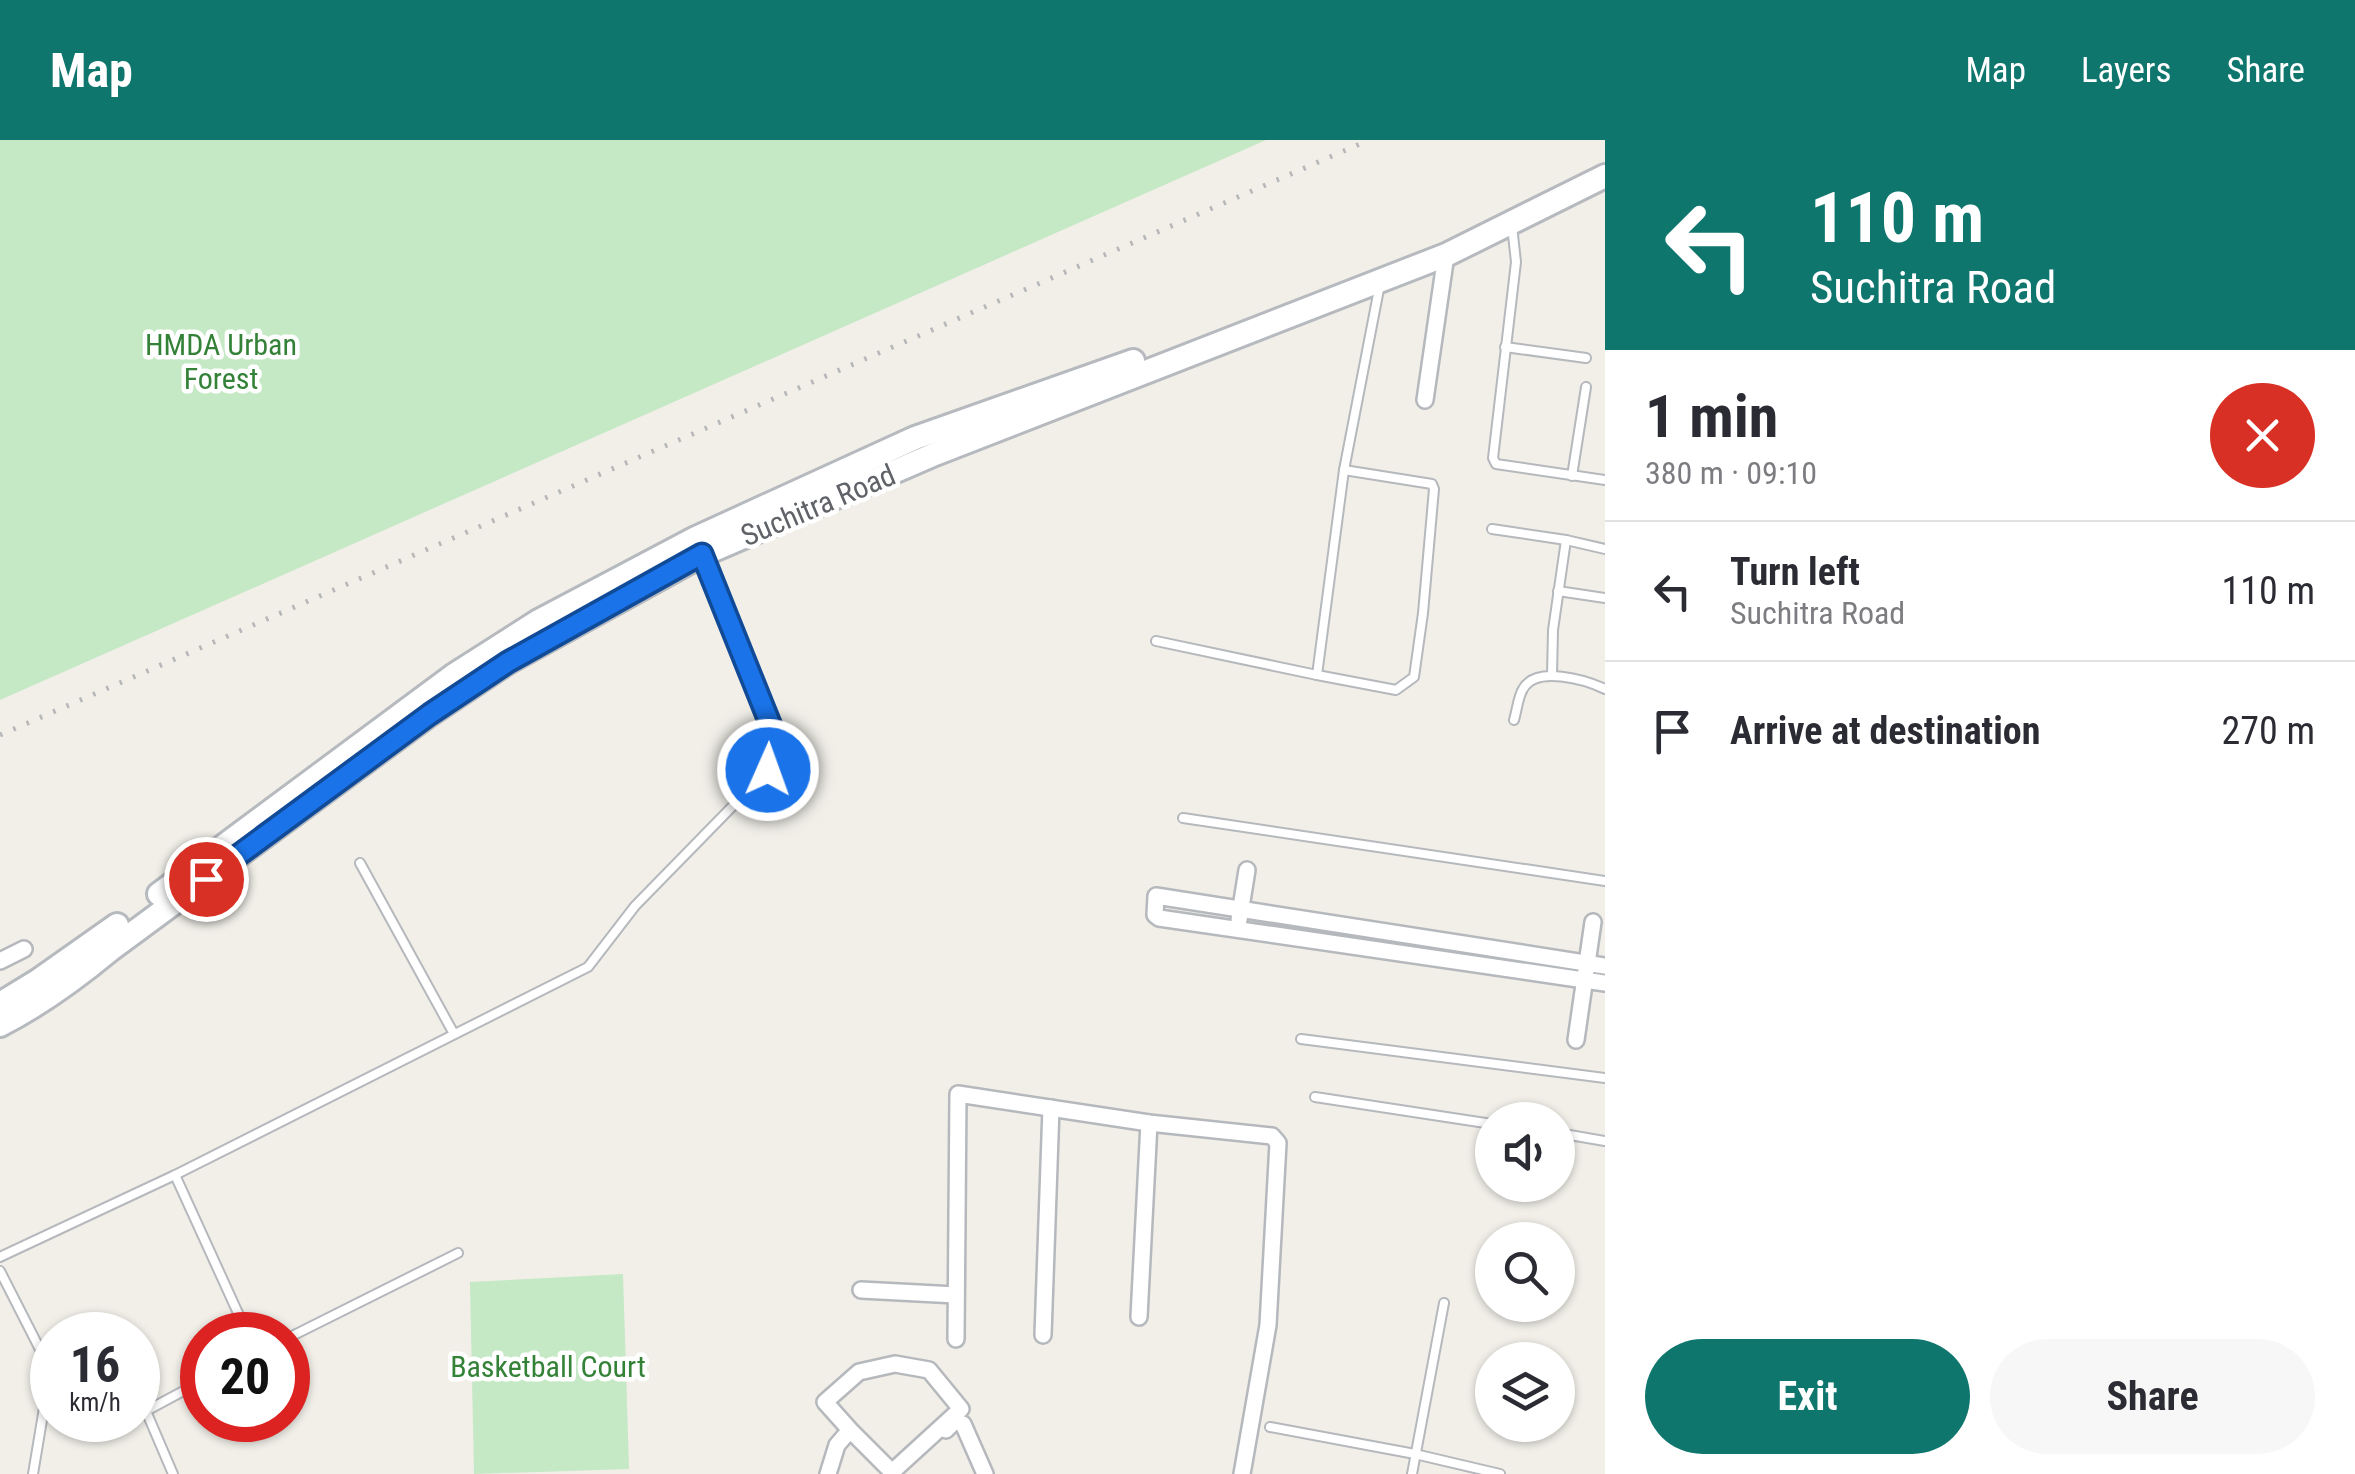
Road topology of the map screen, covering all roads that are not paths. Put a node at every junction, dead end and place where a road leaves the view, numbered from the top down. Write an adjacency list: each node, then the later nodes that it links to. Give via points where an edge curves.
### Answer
1 (1605, 159): 10 (main road, Suchitra Road, via 1460,233)
2 (1605, 176): 3 (main road, Suchitra Road)
3 (1512, 224): 4 (main road, Suchitra Road); 6 (lane, via 1516,262)
4 (1446, 255): 5 (main road, Suchitra Road); 9 (street)
5 (1381, 280): 10 (main road, Suchitra Road); 11 (lane)
6 (1505, 347): 7 (lane); 12 (lane, via 1496,464)
7 (1586, 358)
8 (1586, 388): 12 (lane)
9 (1425, 400)
10 (1023, 410): 17 (main road, Suchitra Road); 34 (main road, Suchitra Road, via 915,438 713,530 537,622 454,674)
11 (1344, 470): 22 (lane); 22 (lane, via 1432,484 1423,613 1414,676 1404,686)
12 (1572, 476): 13 (lane)
13 (1605, 480)
14 (1492, 529): 15 (lane)
15 (1566, 540): 16 (lane); 18 (lane)
16 (1605, 549)
17 (702, 554): 34 (main road, Suchitra Road, via 461,693); 42 (lane, via 777,741 768,770 635,906 588,967)
18 (1558, 592): 19 (lane); 21 (lane)
19 (1605, 598)
20 (1156, 641): 22 (lane)
21 (1552, 674): 23 (lane); 24 (lane, via 1523,687)
22 (1318, 675)
23 (1605, 689)
24 (1514, 720)
25 (1183, 818): 28 (lane)
26 (360, 864): 42 (lane)
27 (1247, 870): 29 (street)
28 (1605, 881)
29 (1240, 910): 30 (street); 32 (street); 32 (street, via 1156,896 1156,917)
30 (1328, 922): 33 (street); 38 (street)
31 (1593, 922): 38 (street)
32 (1237, 931): 33 (street)
33 (1325, 942): 38 (street)
34 (105, 944): 40 (main road, Suchitra Road); 41 (main road, Suchitra Road, via 67,985)
35 (24, 949): 36 (street)
36 (0, 962)
37 (1605, 966): 38 (street)
38 (1586, 972): 39 (street); 44 (street)
39 (1605, 983)
40 (0, 1004)
41 (0, 1025)
42 (454, 1034): 52 (lane)
43 (1301, 1039): 45 (lane)
44 (1576, 1040)
45 (1605, 1078)
46 (1315, 1097): 48 (lane)
47 (1050, 1108): 49 (street); 57 (street, via 958,1094); 63 (street)
48 (1475, 1121)
49 (1148, 1123): 60 (street); 75 (street, via 1272,1136 1278,1143 1268,1325)
50 (1575, 1136): 51 (lane)
51 (1605, 1140)
52 (175, 1175): 54 (lane); 59 (lane)
53 (458, 1253): 61 (lane)
54 (0, 1256)
55 (0, 1272): 62 (lane)
56 (861, 1290): 57 (street)
57 (956, 1295): 64 (street)
58 (1444, 1303): 69 (lane)
59 (238, 1312)
60 (1138, 1316)
61 (310, 1327)
62 (30, 1331)
63 (1043, 1334)
64 (956, 1339)
65 (1270, 1427): 69 (lane)
66 (850, 1430): 66 (street, via 892,1472 961,1409 930,1370 895,1364 860,1372 825,1402); 72 (street)
67 (39, 1442): 70 (lane)
68 (158, 1442): 71 (lane)
69 (1415, 1454): 76 (lane); 77 (lane)
70 (33, 1474)
71 (174, 1474)
72 (828, 1474)
73 (904, 1474): 74 (street, via 955,1421 963,1424)
74 (985, 1474)
75 (1242, 1474)
76 (1412, 1474)
77 (1500, 1474)

